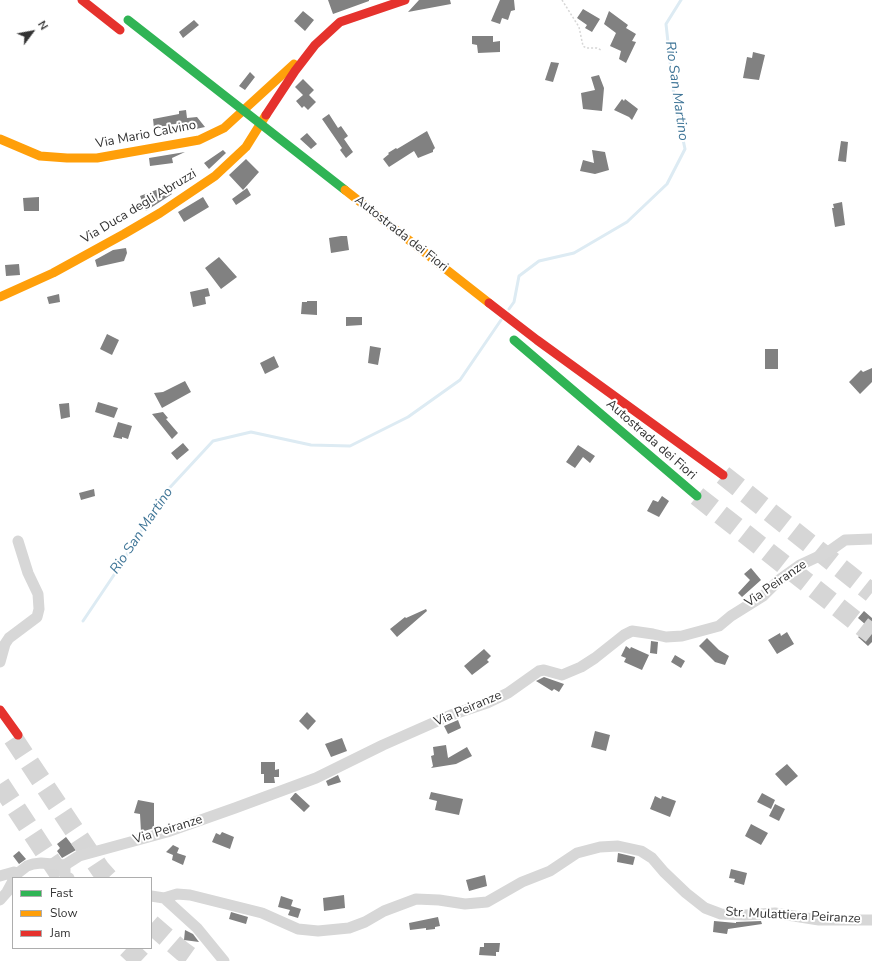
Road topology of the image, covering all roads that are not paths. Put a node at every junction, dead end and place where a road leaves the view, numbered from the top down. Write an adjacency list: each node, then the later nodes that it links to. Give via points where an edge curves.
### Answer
1 (82, 0): 4 (main road)
2 (405, 0): 5 (main road, via 340,22)
3 (125, 17): 11 (main road, Autostrada dei Fiori, bridge, via 537,340)
4 (123, 32)
5 (314, 44): 7 (main road, Via Mario Calvino, via 224,128 199,140 97,158 67,158 40,156); 9 (main road, Via Duca degli Abruzzi, via 246,147 215,176 124,234 46,276)
6 (225, 112): 8 (main road)
7 (0, 139)
8 (262, 142)
9 (0, 297)
10 (504, 332): 12 (main road, Autostrada dei Fiori, bridge)
11 (723, 475)
12 (697, 496)
13 (872, 539): 18 (street, Via Peiranze, via 845,540 828,552 800,565 763,596 719,626 682,636 666,637 632,631 581,667 562,675 539,671 488,703 451,715 316,778 167,832 79,856)
14 (18, 540): 15 (street, via 28,573 38,594 39,609 37,617 9,638)
15 (0, 662)
16 (0, 710): 17 (main road, via 15,737)
17 (0, 719)
18 (64, 865): 20 (street, via 33,864 26,866); 21 (street)
19 (0, 876): 20 (street, via 14,872)
20 (15, 877)
21 (67, 877)
22 (12, 883): 25 (street)
23 (152, 896): 24 (street)
24 (164, 898): 26 (street, Str. Mulattiera Peiranze, via 177,894 190,895 262,913 298,929 318,931 349,928 416,899 465,904 487,902 522,882 550,871 577,853 600,847 618,846 652,858 686,893 705,908 721,914 775,913 819,920); 27 (street, via 197,928)
25 (0, 900)
26 (872, 920)
27 (224, 961)

